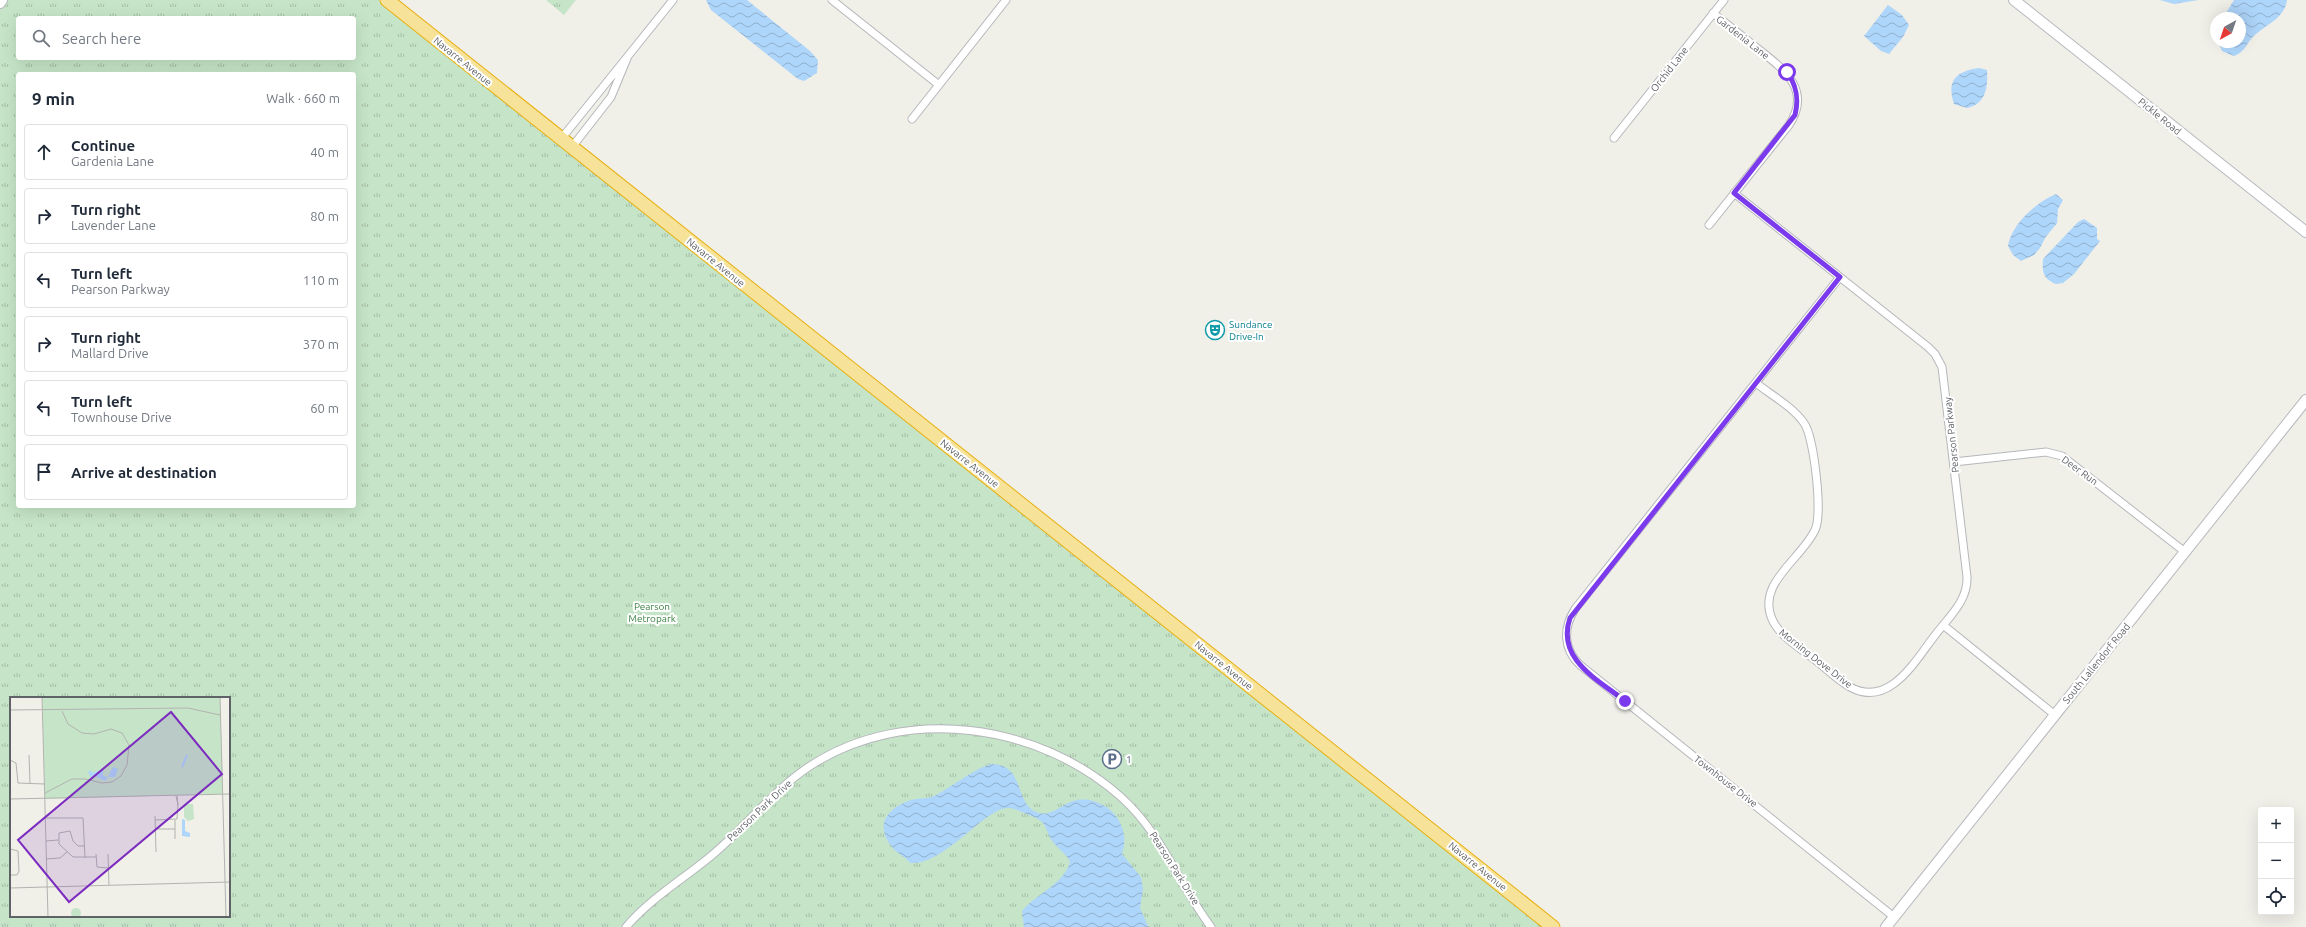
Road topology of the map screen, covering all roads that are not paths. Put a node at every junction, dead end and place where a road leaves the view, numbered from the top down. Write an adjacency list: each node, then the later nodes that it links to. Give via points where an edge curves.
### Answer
1 (2, 0): 8 (street)
2 (387, 0): 13 (highway, Navarre Avenue)
3 (673, 0): 10 (street)
4 (832, 0): 11 (street)
5 (1724, 0): 9 (street, Orchid Lane)
6 (2014, 0): 18 (street, Pickle Road)
7 (1002, 1): 11 (street)
8 (0, 3)
9 (1713, 13): 14 (street, Orchid Lane); 16 (street, Gardenia Lane, via 1787,72 1794,84 1797,100 1795,115 1789,125)
10 (628, 56): 13 (street); 15 (street, via 611,97)
11 (939, 85): 12 (street)
12 (912, 119)
13 (561, 138): 15 (highway, Navarre Avenue)
14 (1614, 138)
15 (572, 147): 29 (highway, Navarre Avenue)
16 (1734, 193): 17 (street); 19 (street, Pearson Parkway)
17 (1709, 226)
18 (2306, 232)
19 (1840, 277): 20 (street); 22 (street, Pearson Parkway, via 1928,347 1938,358 1944,372)
20 (1756, 383): 24 (street, Morning Dove Drive, via 1798,416 1808,430 1819,507 1815,530 1771,590 1769,609 1778,629 1850,687 1873,692 1890,687 1900,679); 26 (street, Townhouse Drive, via 1575,610 1568,623 1566,638 1572,655 1580,665)
21 (2306, 400): 23 (street, South Lallendorf Road)
22 (1954, 462): 23 (street, Deer Run, via 2040,452 2062,456); 24 (street, Pearson Parkway, via 1967,584 1962,599)
23 (2185, 552): 25 (street, South Lallendorf Road)
24 (1943, 625): 25 (street)
25 (2055, 715): 26 (street, South Lallendorf Road)
26 (1894, 917): 30 (street, South Lallendorf Road)
27 (626, 927): 28 (street, Pearson Park Drive, via 652,900 712,855 778,790 811,765 877,737 933,728 985,732 1009,737 1057,755 1106,784 1130,805 1151,830)
28 (1211, 927)
29 (1553, 927)
30 (1886, 927)

